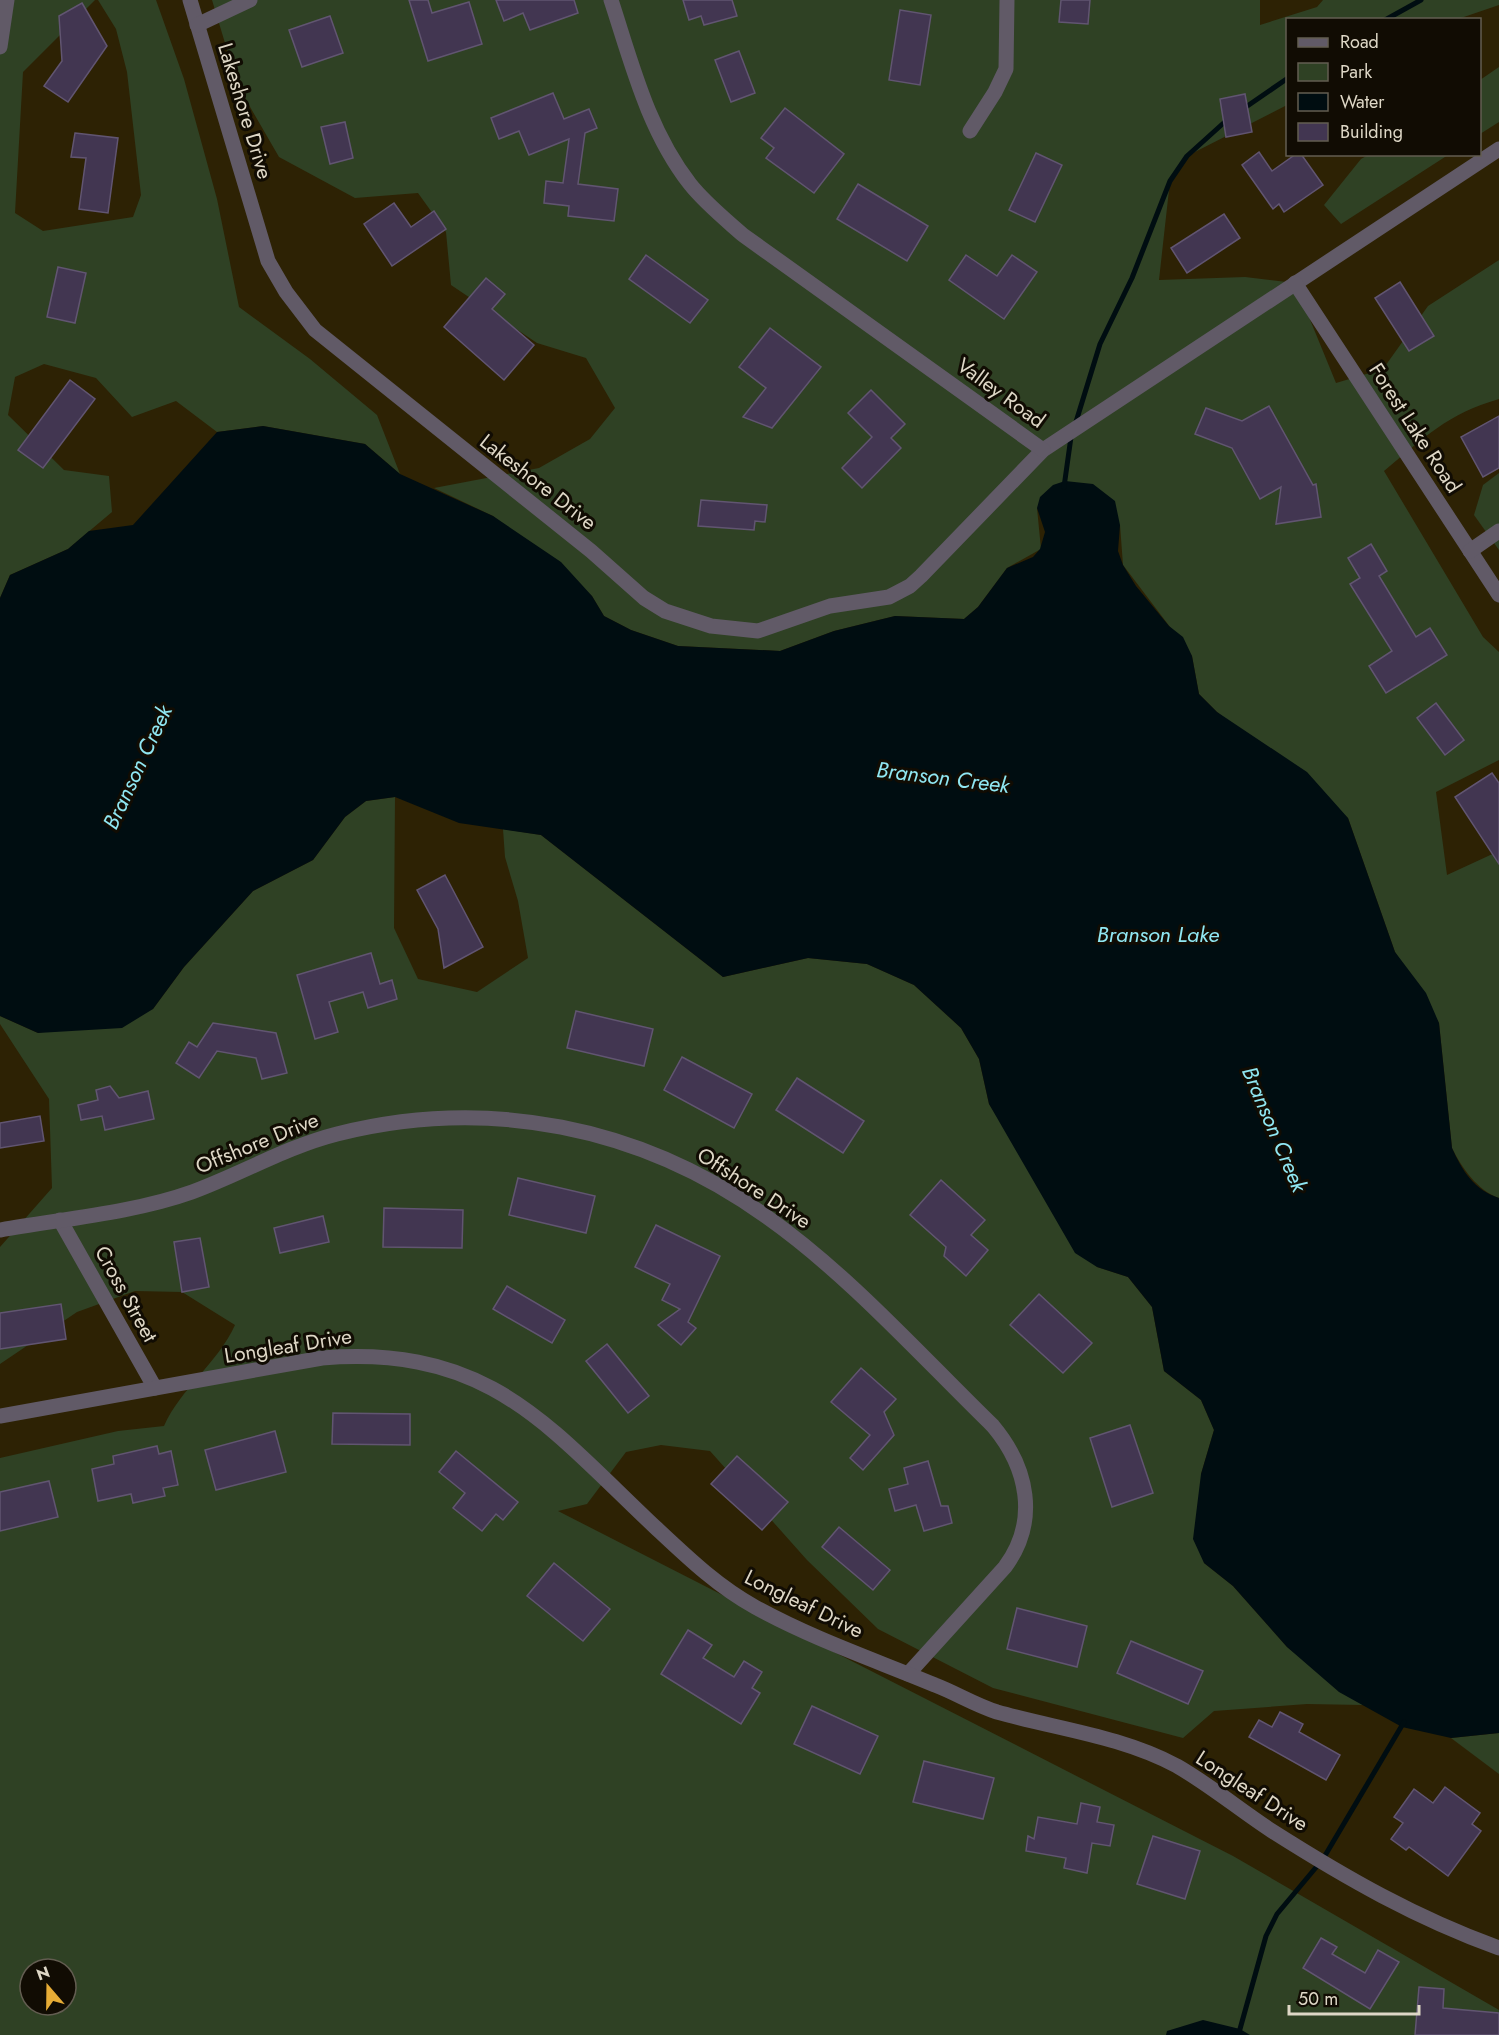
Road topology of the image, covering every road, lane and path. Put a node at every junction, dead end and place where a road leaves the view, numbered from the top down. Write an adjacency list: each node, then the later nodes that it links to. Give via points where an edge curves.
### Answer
1 (7, 0): 7 (street)
2 (190, 0): 6 (street, Lakeshore Drive)
3 (250, 0): 6 (street)
4 (611, 0): 11 (street, Valley Road, via 653,124 691,185 743,235)
5 (1007, 0): 8 (street, via 1006,69)
6 (197, 25): 11 (street, Lakeshore Drive, via 268,261 299,312 333,346 665,611 711,626 758,631 830,606 889,597 921,576)
7 (0, 47)
8 (970, 131)
9 (1499, 149): 10 (street, Valley Road)
10 (1295, 283): 11 (street, Valley Road); 13 (street, Forest Lake Road)
11 (1043, 450)
12 (1499, 531): 13 (street)
13 (1470, 551): 14 (street, Forest Lake Road)
14 (1499, 595)
15 (60, 1220): 16 (street, Offshore Drive); 17 (street, Cross Street); 19 (street, Offshore Drive, via 156,1202 335,1135 418,1119 490,1117 573,1127 642,1148 685,1167 767,1217 805,1246 993,1426 1014,1454 1026,1500 1018,1547 1005,1567)
16 (0, 1230)
17 (155, 1388): 18 (street, Longleaf Drive); 19 (street, Longleaf Drive, via 358,1355 429,1363 464,1374 536,1415 726,1589 822,1639)
18 (0, 1416)
19 (908, 1674): 20 (street, Longleaf Drive, via 992,1710 1110,1740 1177,1766 1272,1830 1398,1906)
20 (1499, 1948)

